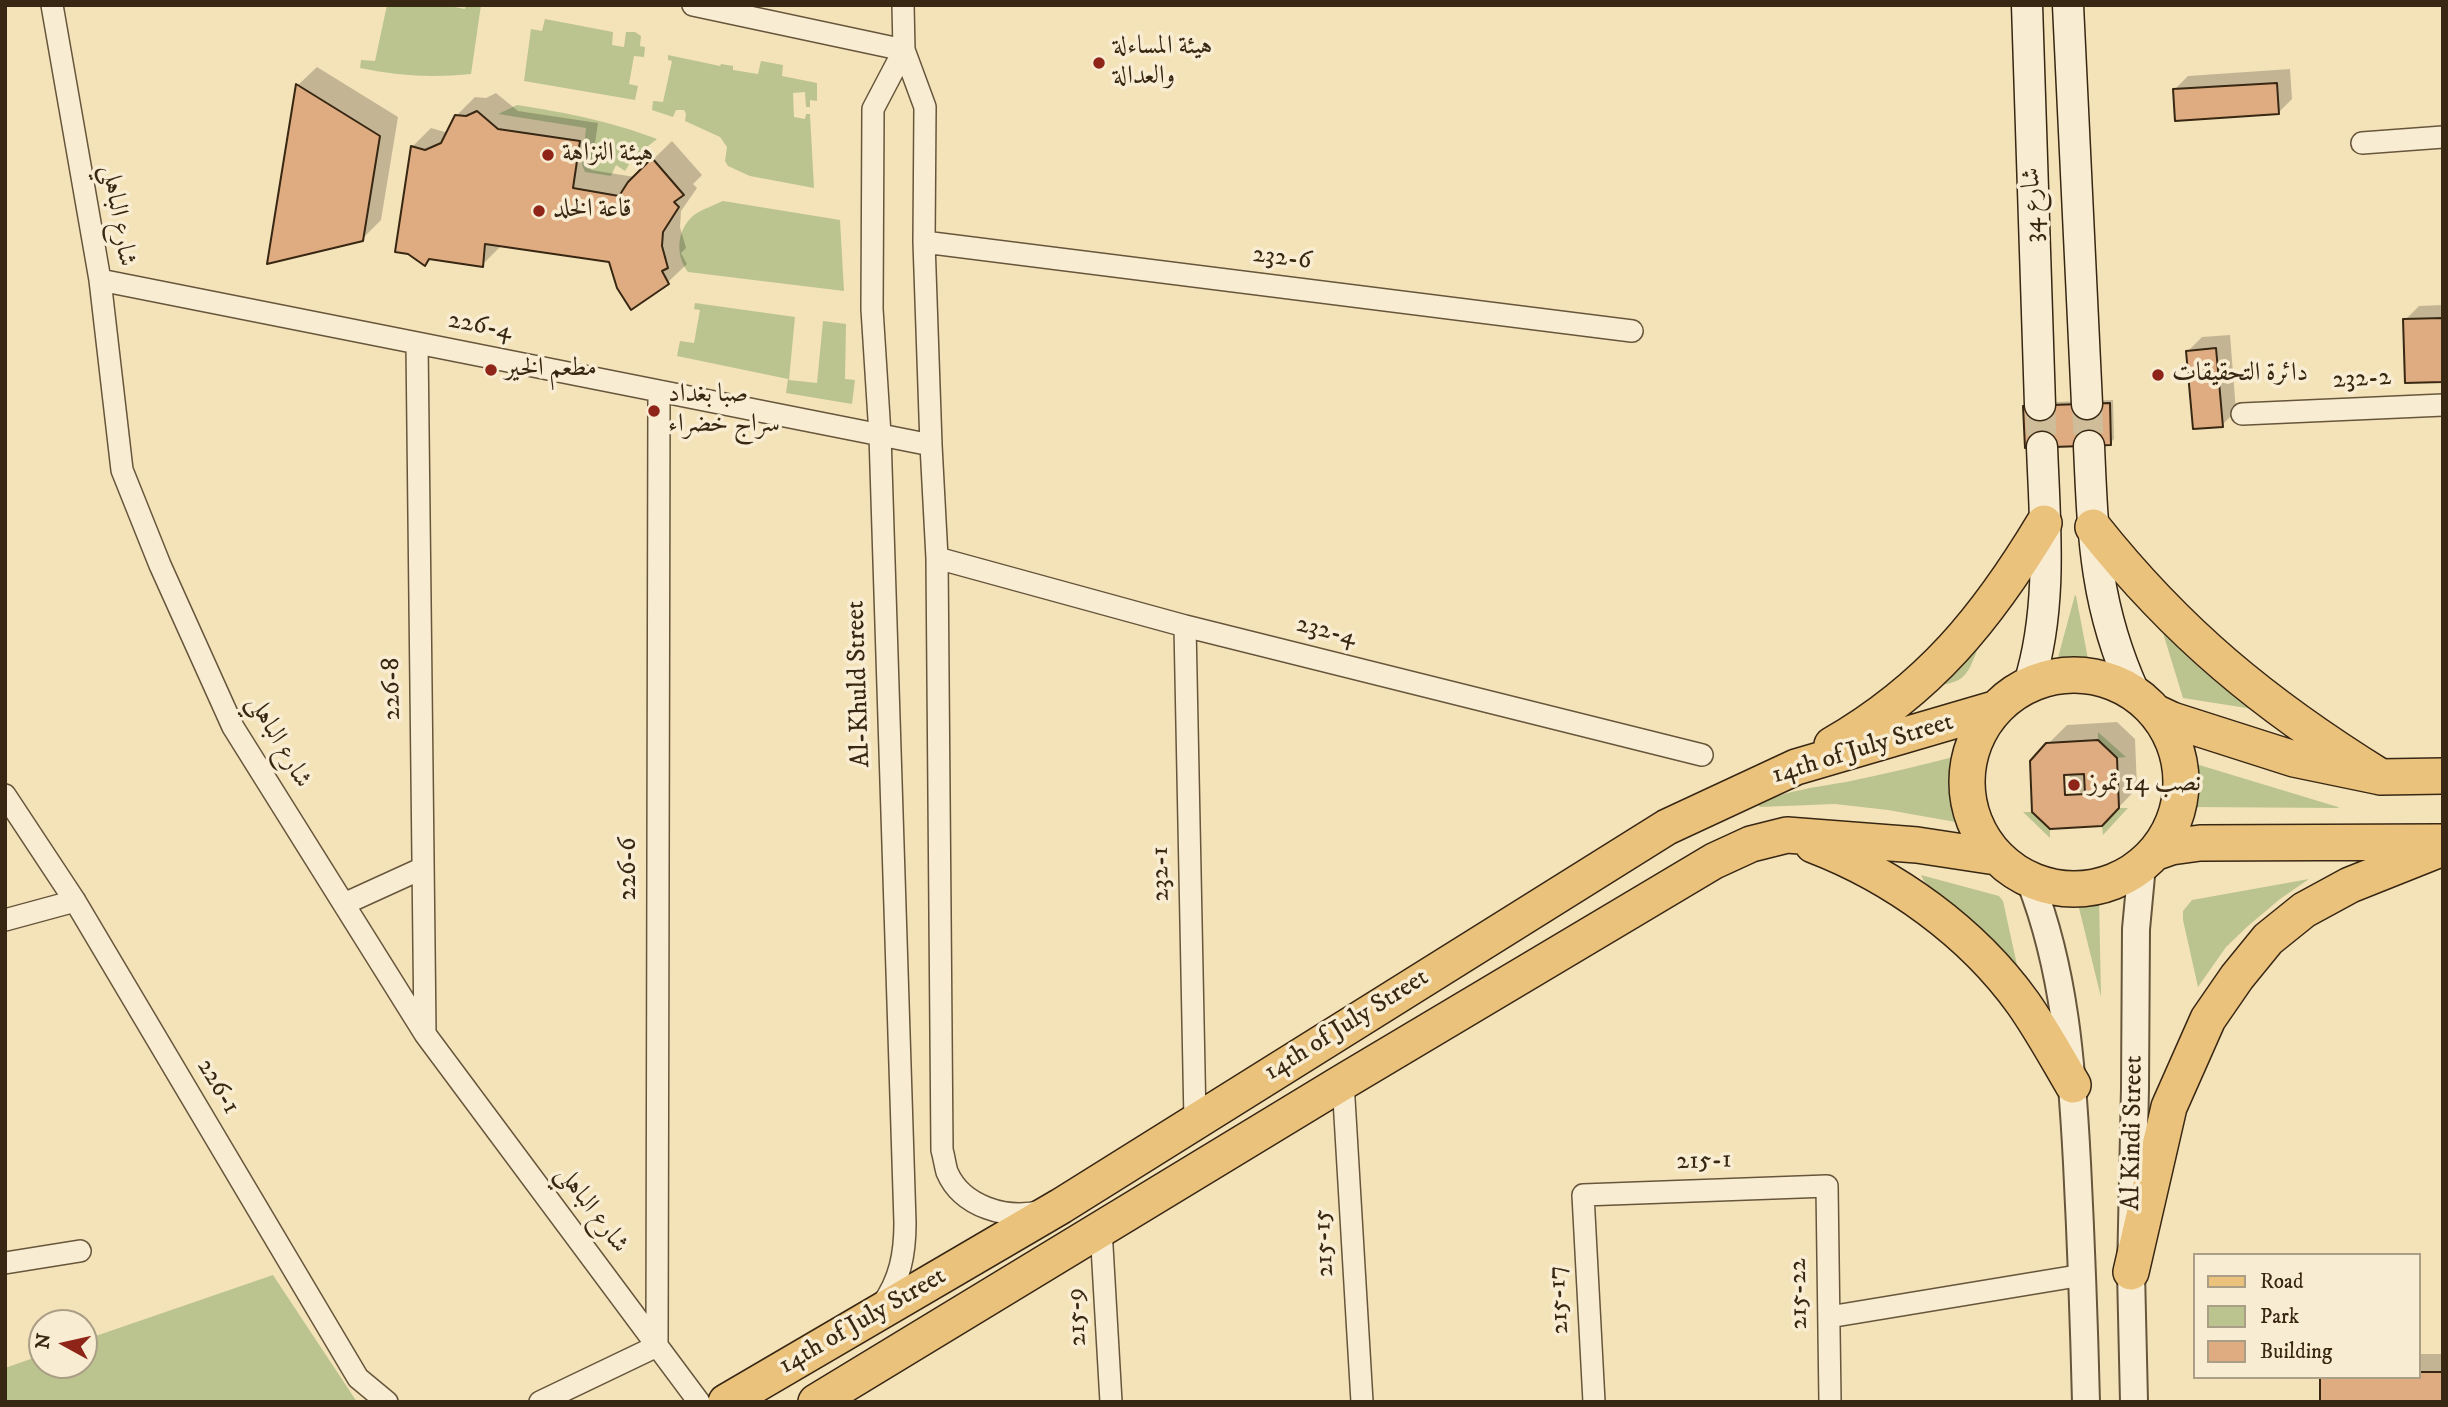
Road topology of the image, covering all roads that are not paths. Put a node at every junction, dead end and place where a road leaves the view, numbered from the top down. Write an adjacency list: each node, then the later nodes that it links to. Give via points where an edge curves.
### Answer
1 (52, 5): 10 (street, شارع الباهلي)
2 (692, 5): 6 (street)
3 (904, 5): 6 (street, Al-Khuld Street)
4 (2027, 5): 15 (main road, شارع 34)
5 (2068, 5): 14 (main road, شارع 34)
6 (904, 50): 9 (street, Al-Khuld Street, via 925,107); 18 (street, Al-Khuld Street, via 873,109 872,309)
7 (2443, 137): 8 (street)
8 (2362, 143)
9 (925, 242): 11 (street, 232-6); 19 (street, Al-Khuld Street)
10 (100, 280): 12 (street, 226-4); 42 (street, شارع الباهلي, via 122,470 233,727)
11 (1632, 331)
12 (417, 343): 13 (street, 226-4); 39 (street, 226-8)
13 (659, 391): 18 (street, 226-4); 58 (street, 226-6)
14 (2087, 404)
15 (2040, 405)
16 (2443, 405): 17 (street, 232-2)
17 (2242, 414)
18 (880, 435): 19 (street, 226-4); 56 (street, Al-Khuld Street, via 905,1232 899,1274)
19 (931, 445): 24 (street, Al-Khuld Street)
20 (2089, 446): 23 (main road)
21 (2042, 447): 22 (main road)
22 (2045, 523): 26 (main road, via 2045,596); 30 (main road, via 1984,614 1935,668 1889,708)
23 (2092, 527): 27 (main road, via 2104,607 2117,653); 31 (main road, via 2132,576 2224,666 2295,721)
24 (937, 558): 25 (street, 232-4); 50 (street, Al-Khuld Street, via 942,1150 954,1184 979,1204 1020,1214)
25 (1185, 626): 29 (street, 232-4); 47 (street, 232-1)
26 (2029, 684): 27 (main road, via 2075,674 2098,677); 28 (main road)
27 (2144, 702): 31 (main road, via 2172,720 2294,760); 38 (main road, via 2168,730 2180,772 2176,815)
28 (1994, 709): 30 (main road, 14th of July Street); 37 (main road, via 1976,739 1967,772 1967,795 1972,818)
29 (1702, 755)
30 (1796, 767): 47 (main road, 14th of July Street, via 1667,827)
31 (2381, 776): 32 (main road)
32 (2443, 776)
33 (5, 794): 41 (street, 226-1)
34 (1787, 835): 37 (main road, 14th of July Street, via 1917,845); 45 (main road, 14th of July Street, via 1751,844 1714,861); 46 (main road, via 1876,875 1956,931 2022,1002)
35 (2443, 842): 38 (main road, via 2200,843 2171,847)
36 (2443, 848): 54 (main road, via 2350,885 2304,910 2268,939 2237,977 2207,1019 2169,1107)
37 (1996, 857): 40 (main road)
38 (2148, 859): 40 (main road, via 2126,877 2088,889 2068,890); 54 (street, Al Kindi Street, via 2136,929)
39 (423, 868): 42 (street); 44 (street, 226-8)
40 (2030, 881): 46 (street, Al Kindi Street, via 2051,945)
41 (75, 901): 43 (street); 60 (street, 226-1, via 358,1378)
42 (344, 904): 44 (street, شارع الباهلي)
43 (5, 920)
44 (425, 1034): 58 (street, شارع الباهلي)
45 (1343, 1082): 51 (main road, 14th of July Street); 66 (street, 215-15)
46 (2073, 1086): 55 (street, Al Kindi Street)
47 (1195, 1121): 50 (main road, 14th of July Street)
48 (1827, 1186): 49 (street, 215-1); 57 (street, 215-22)
49 (1583, 1195): 67 (street, 215-17)
50 (1061, 1206): 56 (main road, 14th of July Street)
51 (1101, 1229): 59 (main road, 14th of July Street); 65 (street, 215-9)
52 (79, 1251): 53 (street)
53 (5, 1263)
54 (2131, 1272): 70 (street, Al Kindi Street)
55 (2083, 1275): 57 (street); 69 (street, Al Kindi Street)
56 (874, 1316): 63 (main road, 14th of July Street)
57 (1829, 1317): 68 (street, 215-22)
58 (657, 1346): 61 (street); 62 (street, شارع الباهلي)
59 (857, 1389): 64 (main road, 14th of July Street)
60 (387, 1402)
61 (540, 1402)
62 (699, 1402)
63 (726, 1402)
64 (816, 1402)
65 (1111, 1402)
66 (1362, 1402)
67 (1594, 1402)
68 (1830, 1402)
69 (2086, 1402)
70 (2134, 1402)

